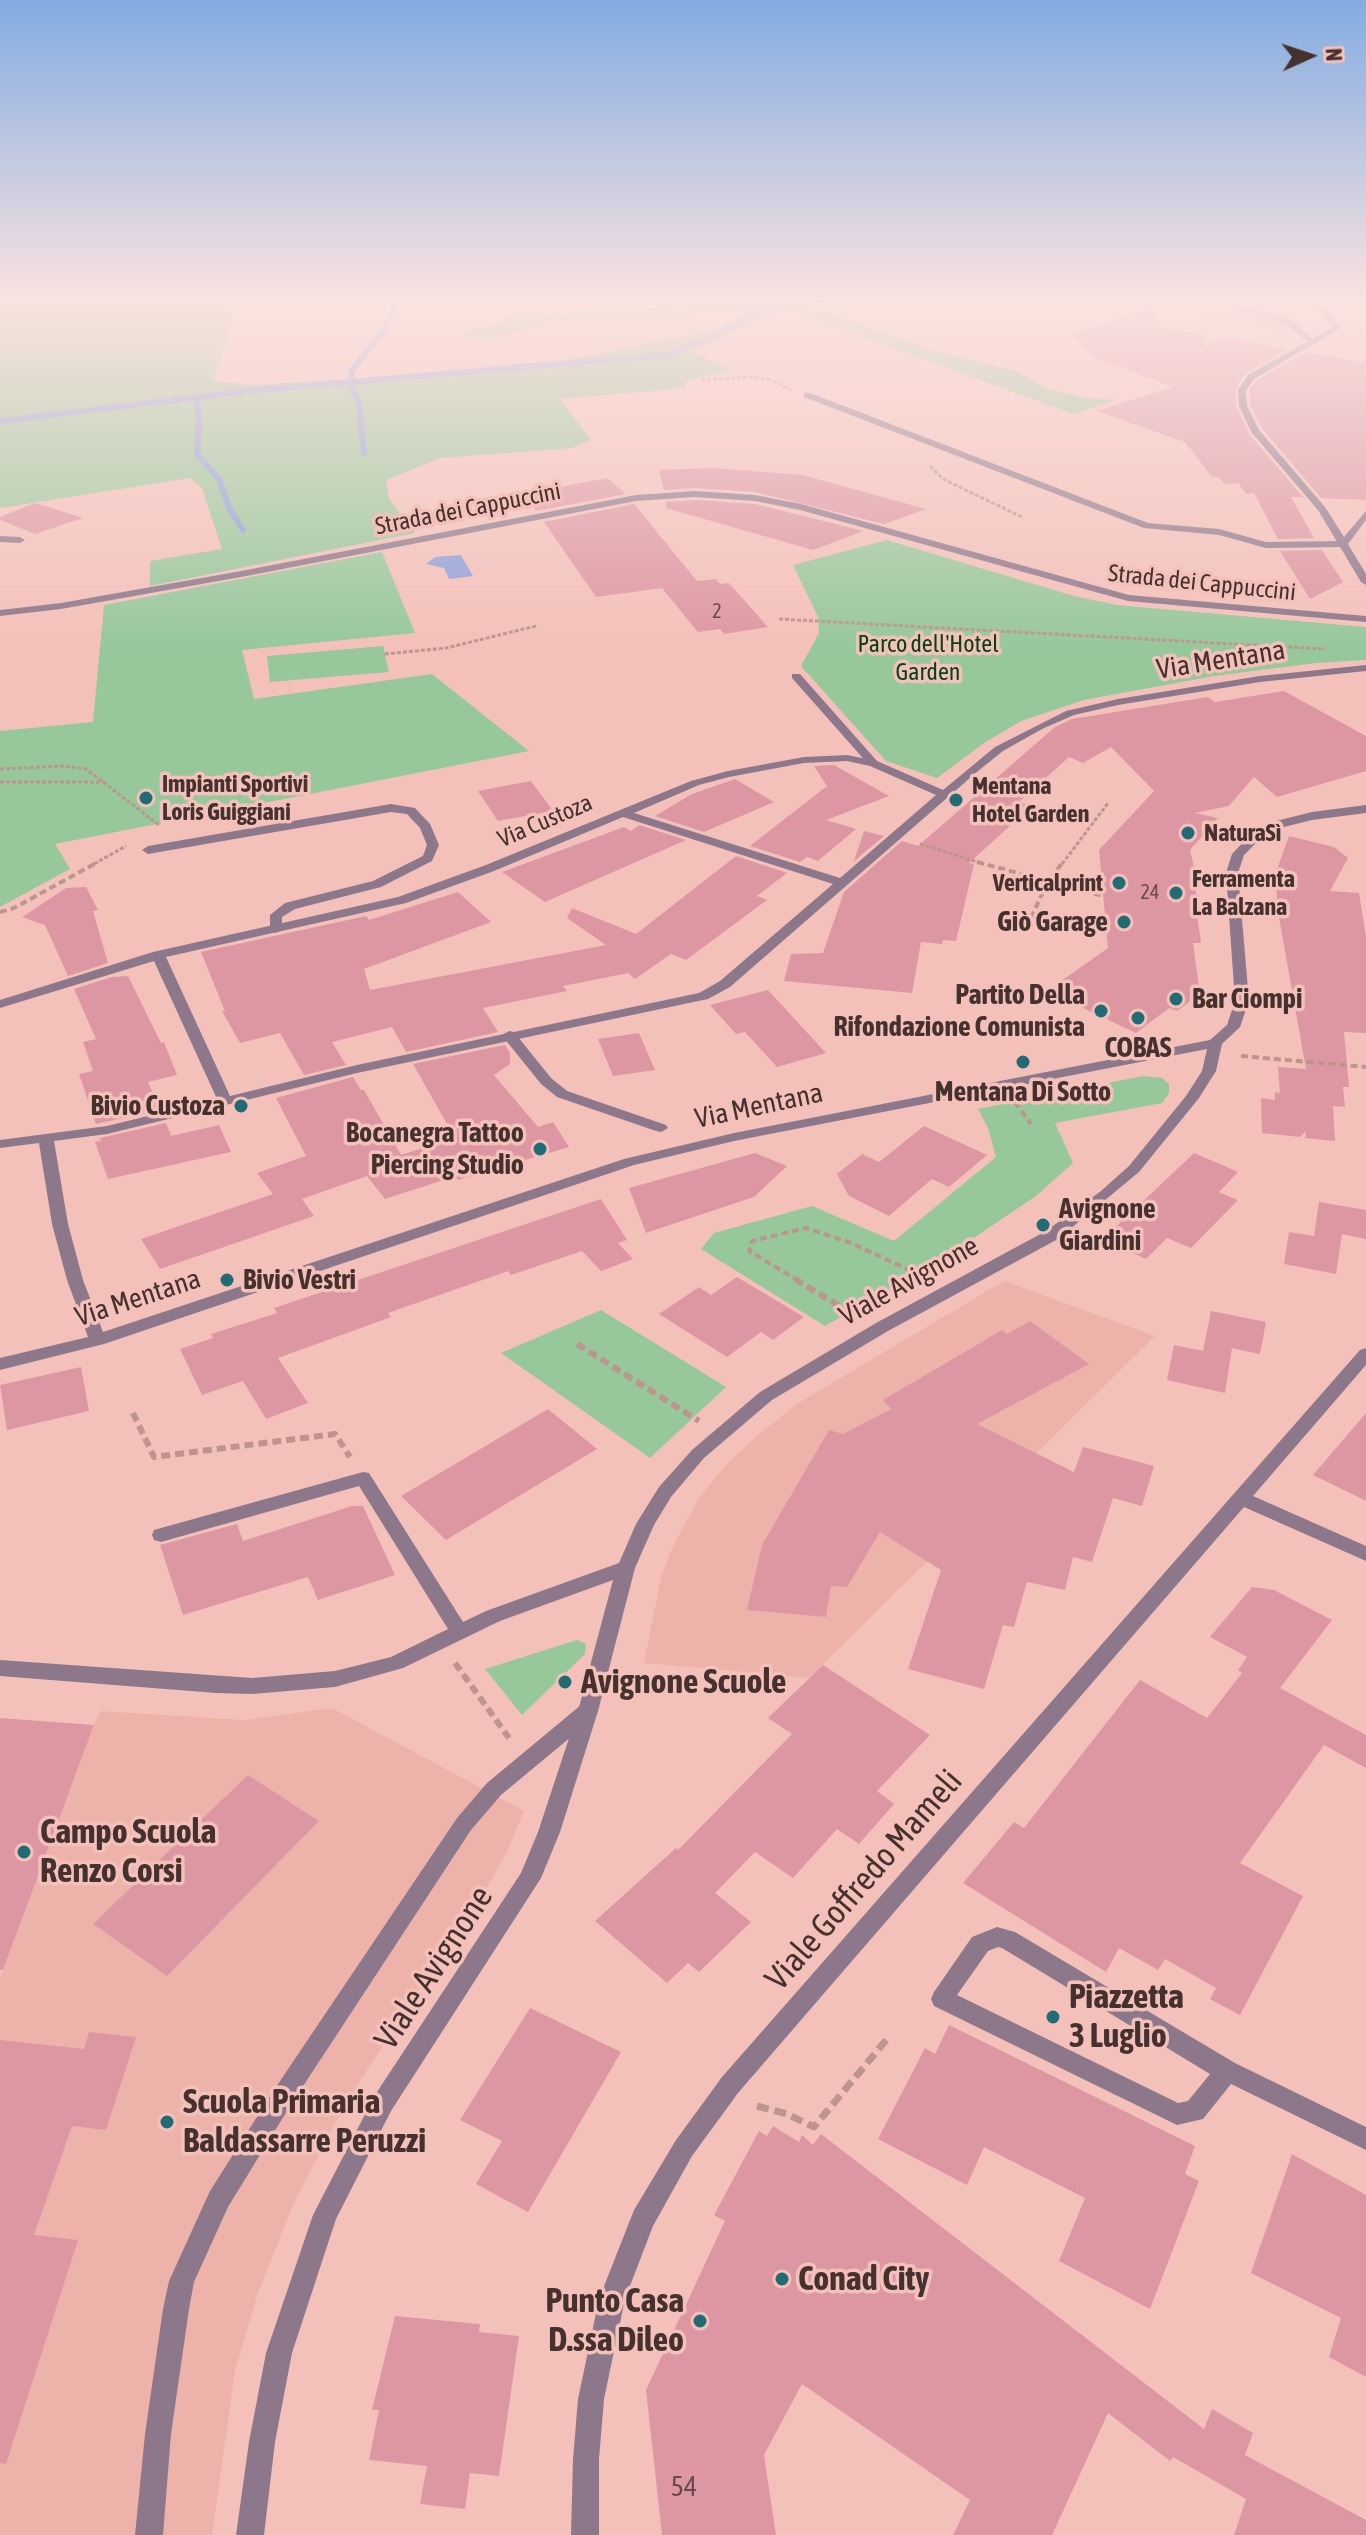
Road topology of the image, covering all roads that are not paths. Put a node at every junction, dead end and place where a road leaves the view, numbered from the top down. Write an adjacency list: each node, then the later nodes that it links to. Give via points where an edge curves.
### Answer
1 (861, 415): 9 (street, via 1147,526 1219,532 1266,545)
2 (1248, 415): 5 (street)
3 (1365, 515): 4 (street); 9 (street)
4 (1352, 517)
5 (1328, 519): 6 (street); 9 (street)
6 (1340, 519)
7 (0, 539): 8 (street)
8 (20, 540)
9 (1343, 544): 10 (street)
10 (1366, 582)
11 (0, 613): 12 (street, Strada dei Cappuccini, via 210,580 636,498 695,494 801,507 1128,598)
12 (1366, 619)
13 (1366, 668): 16 (street, Via Mentana, via 1260,679 1085,709 1016,739)
14 (796, 676): 15 (street)
15 (873, 763): 16 (street, Via Custoza); 18 (street, Via Custoza, via 831,757 738,772 695,783)
16 (945, 795): 20 (street, Via Mentana)
17 (1366, 809): 25 (street, via 1276,825 1238,854 1232,873 1242,1001 1233,1027)
18 (623, 813): 20 (street); 21 (street, Via Custoza, via 402,900)
19 (148, 850): 21 (street, via 391,808 411,811 426,827 433,845 428,858 366,888 290,906 276,915)
20 (843, 883): 24 (street, Via Mentana, via 725,984 703,996)
21 (276, 929): 22 (street, Via Custoza)
22 (158, 955): 23 (street, Via Custoza); 26 (street)
23 (0, 1004)
24 (509, 1035): 26 (street, Via Mentana); 27 (street, via 562,1094)
25 (1215, 1043): 30 (street, Via Mentana, via 629,1162); 36 (street, Viale Avignone, via 1202,1084 1125,1177 1052,1235 756,1403 698,1454 665,1492)
26 (225, 1100): 28 (street, Via Mentana)
27 (661, 1128)
28 (46, 1140): 29 (street, Via Mentana); 30 (street, via 71,1266)
29 (0, 1144)
30 (98, 1340): 32 (street, Via Mentana)
31 (1366, 1354): 33 (street, Viale Goffredo Mameli)
32 (0, 1364)
33 (1241, 1498): 35 (street); 44 (street, Viale Goffredo Mameli, via 730,2085 684,2148 643,2219 612,2299 591,2399)
34 (161, 1535): 37 (street, via 363,1478)
35 (1366, 1554)
36 (626, 1568): 37 (street); 39 (street, Viale Avignone)
37 (459, 1631): 38 (street, via 367,1673 281,1684 216,1685)
38 (0, 1668)
39 (588, 1711): 42 (street, via 494,1789 464,1824 219,2199 192,2257 176,2309); 43 (street, Viale Avignone, via 530,1878 383,2103 325,2215 279,2353)
40 (1227, 2071): 40 (street, via 1007,1939 980,1944 942,1999 1177,2114 1195,2111); 41 (street)
41 (1366, 2139)
42 (149, 2535)
43 (250, 2535)
44 (585, 2535)

